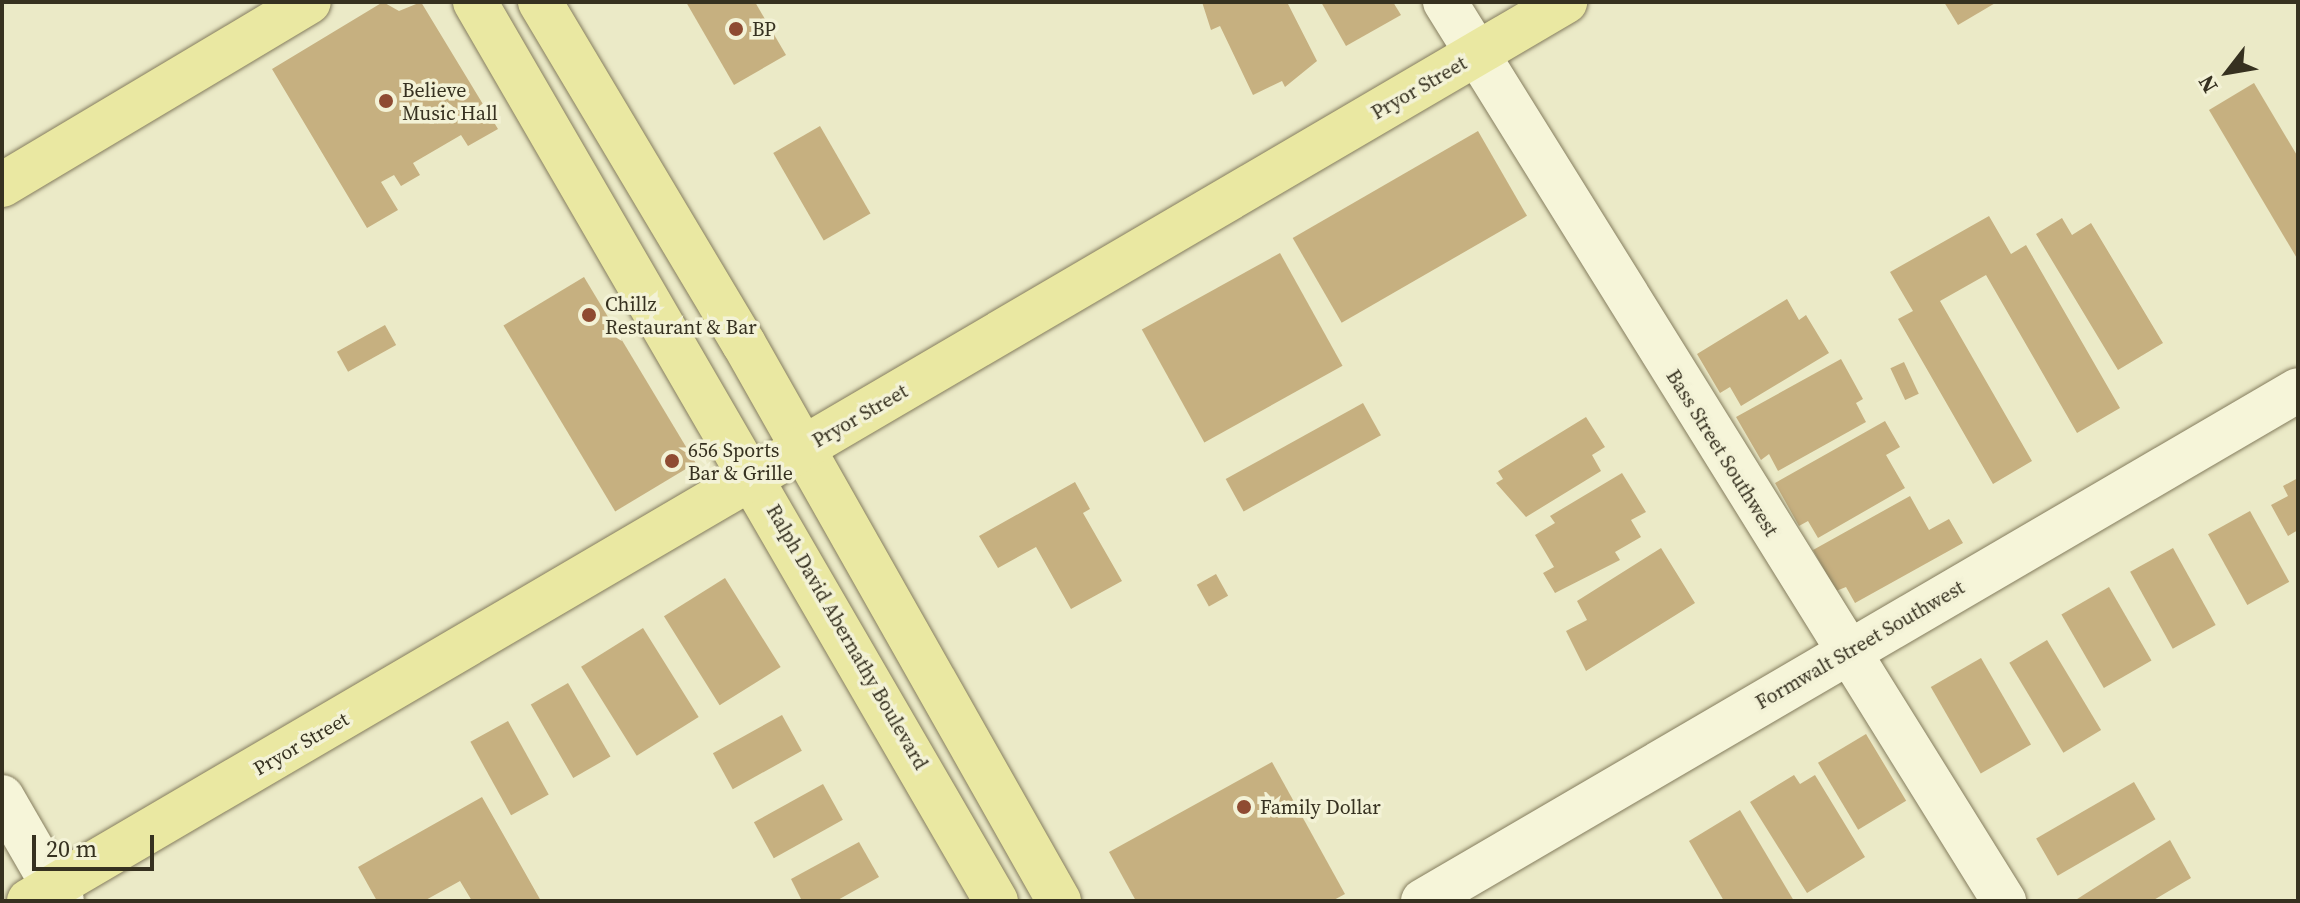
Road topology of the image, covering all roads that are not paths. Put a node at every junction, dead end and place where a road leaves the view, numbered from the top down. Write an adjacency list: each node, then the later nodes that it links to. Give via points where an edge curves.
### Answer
1 (309, 2): 7 (main road)
2 (475, 2): 10 (main road, Ralph David Abernathy Boulevard)
3 (540, 2): 9 (main road)
4 (1445, 2): 6 (street, Bass Street Southwest)
5 (1565, 2): 6 (main road, Pryor Street)
6 (1477, 54): 9 (main road, Pryor Street); 11 (street, Bass Street Southwest)
7 (2, 185)
8 (2298, 390): 11 (street, Formwalt Street Southwest)
9 (804, 449): 10 (main road, Pryor Street); 15 (main road)
10 (756, 477): 13 (main road, Pryor Street); 14 (main road, Ralph David Abernathy Boulevard)
11 (1845, 654): 16 (street, Formwalt Street Southwest); 17 (street, Bass Street Southwest)
12 (2, 797): 13 (street)
13 (49, 896)
14 (996, 901)
15 (1059, 901)
16 (1423, 901)
17 (2004, 901)

